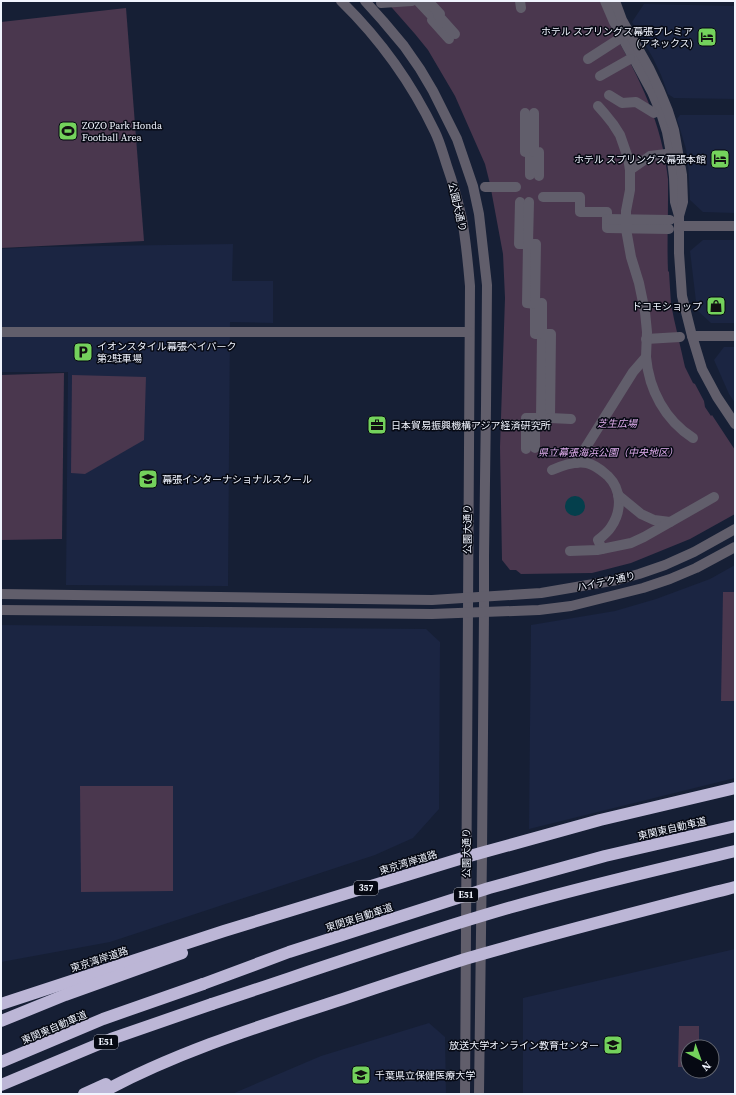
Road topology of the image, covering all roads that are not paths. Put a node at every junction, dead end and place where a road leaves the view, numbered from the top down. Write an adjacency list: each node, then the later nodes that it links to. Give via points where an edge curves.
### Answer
1 (341, 1): 31 (street, 公園大通り, via 390,56 435,133 462,220 470,286)
2 (365, 1): 52 (street, 公園大通り, via 404,46 433,91 457,139 473,186 479,214 487,285)
3 (412, 1): 8 (street)
4 (418, 1): 9 (street)
5 (428, 1): 9 (street, via 440,14)
6 (605, 1): 26 (street, via 661,113 671,152 675,202)
7 (615, 1): 26 (street, via 622,20 659,89 674,130 682,175 683,202)
8 (381, 3)
9 (436, 17): 10 (street, via 432,20)
10 (452, 36)
11 (618, 39): 12 (street)
12 (588, 58)
13 (630, 59): 14 (street)
14 (600, 76)
15 (609, 95): 18 (street, via 622,103 636,102)
16 (598, 106): 20 (street, via 620,135)
17 (530, 113): 21 (street)
18 (654, 113)
19 (666, 154): 20 (street, via 650,156)
20 (630, 170): 27 (street)
21 (534, 175)
22 (485, 187): 23 (street)
23 (516, 187)
24 (543, 197): 27 (street, via 580,197 580,212 607,212 607,228)
25 (524, 202): 37 (street, via 528,244 536,244 532,275 535,334 551,334 546,359)
26 (680, 221): 29 (street); 32 (street, via 682,296)
27 (626, 224): 28 (street); 35 (street, via 630,257 645,312)
28 (669, 224)
29 (735, 226)
30 (1, 332): 31 (street)
31 (469, 332): 53 (street, 公園大通り)
32 (692, 336): 33 (street); 39 (street, via 702,369)
33 (735, 336)
34 (680, 337): 35 (street)
35 (646, 339): 36 (street)
36 (646, 357): 40 (street, via 648,375 655,396 673,422); 42 (street, via 633,372)
37 (542, 418): 38 (street); 41 (street, via 526,418)
38 (571, 418)
39 (735, 424)
40 (693, 438)
41 (530, 449)
42 (576, 463): 43 (street); 44 (street, via 596,466 610,478)
43 (552, 470)
44 (618, 495): 46 (street, via 641,514 654,520); 49 (street, via 619,508 615,521 598,540)
45 (714, 497): 46 (street)
46 (670, 522): 49 (street, via 631,543)
47 (735, 529): 52 (street, ハイテク通り, via 694,552 639,574 541,593)
48 (735, 547): 56 (street, ハイテク通り, via 670,579 606,598 539,610)
49 (602, 549): 50 (street)
50 (570, 551)
51 (1, 594): 53 (street, ハイテク通り, via 432,600)
52 (484, 597): 53 (street, ハイテク通り); 56 (street, 公園大通り)
53 (467, 598): 55 (street, 公園大通り)
54 (1, 610): 55 (street, ハイテク通り, via 432,614)
55 (467, 612): 56 (street, ハイテク通り); 61 (street, 公園大通り)
56 (484, 612): 60 (street, 公園大通り)
57 (735, 788): 60 (highway, 東京湾岸道路 / 357, via 600,820)
58 (735, 826): 68 (highway, 東関東自動車道 / E51, bridge, via 605,856 489,888 289,952 103,1019)
59 (735, 851): 70 (highway, E51, bridge, via 512,907 406,940 111,1039)
60 (482, 853): 61 (highway, 東京湾岸道路 / 357); 64 (street, 公園大通り)
61 (466, 857): 63 (highway, 東京湾岸道路 / 357); 65 (street, 公園大通り)
62 (735, 888): 64 (highway)
63 (224, 932): 66 (highway, 東京湾岸道路 / 357); 67 (highway, via 197,948)
64 (480, 955): 65 (highway); 74 (street, 公園大通り)
65 (466, 959): 69 (highway, via 264,1025); 73 (street, 公園大通り)
66 (1, 1004)
67 (1, 1020)
68 (1, 1062)
69 (158, 1065): 71 (highway, via 143,1067); 72 (highway)
70 (1, 1085)
71 (84, 1094)
72 (99, 1094)
73 (465, 1094)
74 (479, 1094)

